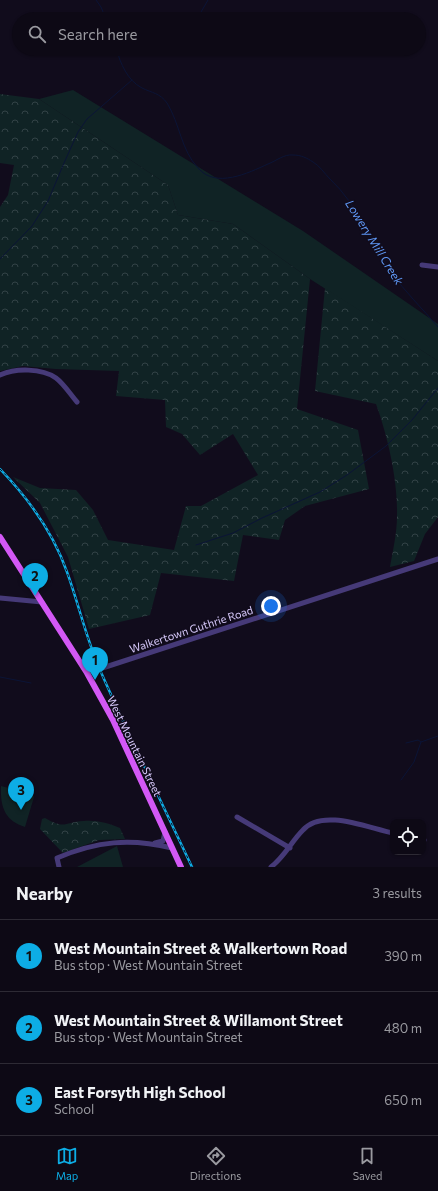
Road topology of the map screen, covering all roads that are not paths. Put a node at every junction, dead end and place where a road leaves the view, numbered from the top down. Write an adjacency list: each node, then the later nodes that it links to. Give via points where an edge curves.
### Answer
1 (422, 265): 2 (street)
2 (438, 267)
3 (0, 375): 4 (street, via 18,370 49,374 59,380)
4 (76, 402)
5 (0, 537): 8 (main road, West Mountain Street)
6 (438, 559): 9 (street, Walkertown Guthrie Road)
7 (0, 598): 8 (street)
8 (42, 602): 9 (main road, West Mountain Street)
9 (87, 673): 11 (main road, West Mountain Street, via 113,720)
10 (237, 817): 15 (street)
11 (165, 832): 13 (street, via 162,841); 14 (main road, West Mountain Street)
12 (390, 832): 15 (street, via 323,819 303,829)
13 (150, 844): 14 (street); 16 (street, via 116,842 87,846 57,858)
14 (172, 848): 17 (main road, West Mountain Street)
15 (290, 848): 18 (street)
16 (59, 867)
17 (181, 867)
18 (271, 867)

